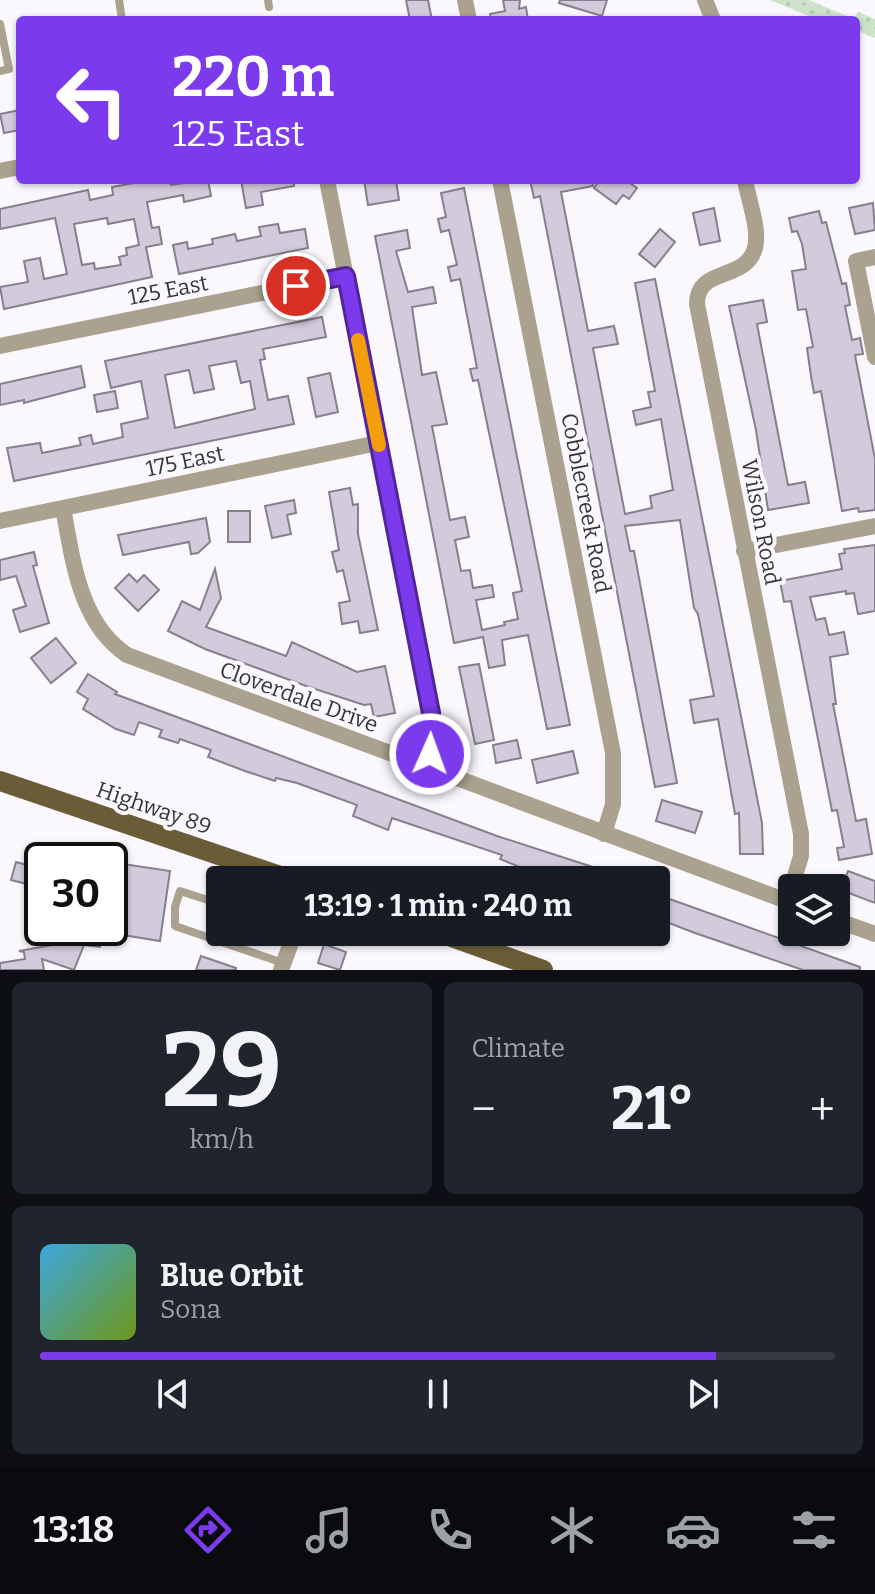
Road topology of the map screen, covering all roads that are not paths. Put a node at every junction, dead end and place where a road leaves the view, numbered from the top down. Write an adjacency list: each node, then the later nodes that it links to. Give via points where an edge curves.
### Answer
1 (0, 24): 2 (lane, via 9,69)
2 (0, 71)
3 (328, 184): 7 (street)
4 (501, 184): 17 (street, Cobblecreek Road, via 613,753 613,804)
5 (746, 184): 14 (street, Wilson Road, via 754,252 735,271 706,281 697,298)
6 (875, 257): 9 (street, via 856,261)
7 (346, 276): 8 (street, 125 East); 10 (street)
8 (0, 346)
9 (875, 357)
10 (378, 443): 11 (street, 175 East); 15 (street, via 431,713)
11 (63, 508): 12 (street, 175 East); 15 (street, Cloverdale Drive, via 84,601 94,623 117,649 141,663)
12 (0, 521)
13 (875, 526): 14 (street)
14 (744, 551): 19 (street, Wilson Road, via 801,834)
15 (426, 768): 17 (street, Cloverdale Drive)
16 (0, 781): 18 (main road, Highway 89)
17 (604, 834): 20 (street, Cloverdale Drive)
18 (223, 866)
19 (796, 874)
20 (778, 898)
21 (206, 899): 24 (lane, via 180,891 175,926)
22 (850, 925): 23 (street)
23 (875, 934)
24 (206, 938)
25 (227, 946): 28 (lane)
26 (290, 946): 28 (street)
27 (477, 946): 29 (main road)
28 (282, 967)
29 (543, 970)

